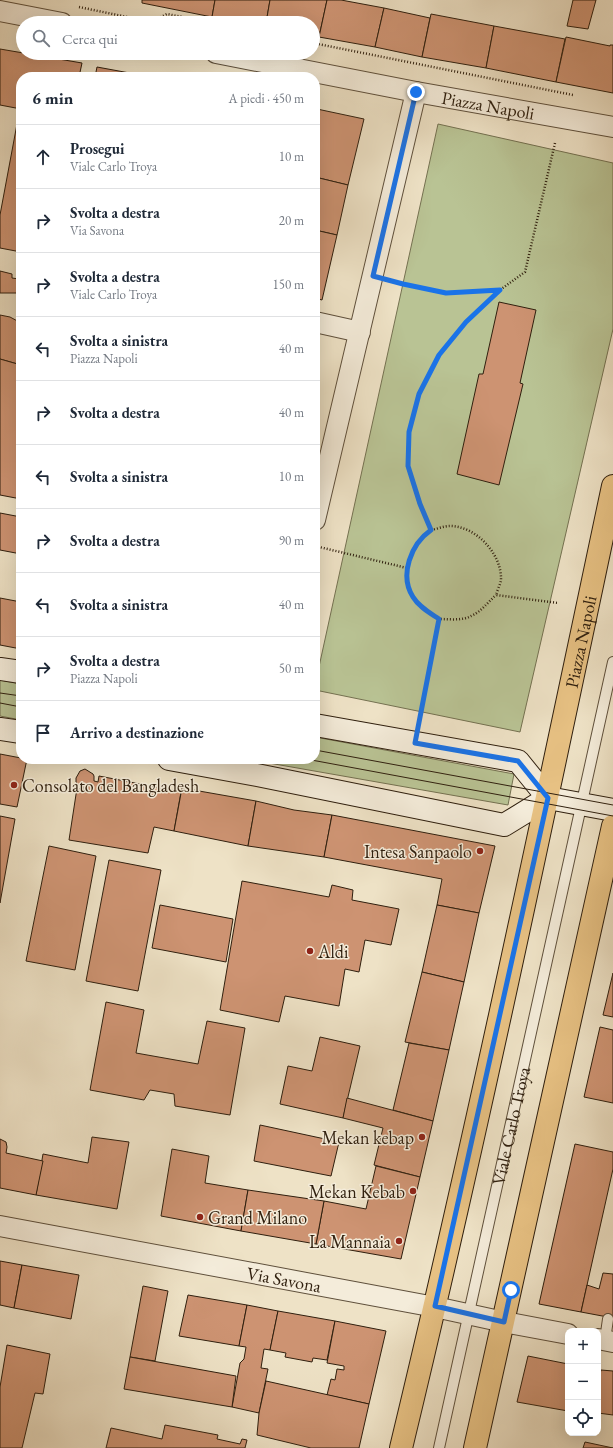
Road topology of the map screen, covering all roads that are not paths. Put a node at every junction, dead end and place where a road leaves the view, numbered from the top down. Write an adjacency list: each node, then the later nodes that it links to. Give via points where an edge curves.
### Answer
1 (0, 11): 2 (street)
2 (26, 16)
3 (252, 60): 4 (street)
4 (313, 72)
5 (320, 73): 6 (street)
6 (416, 92): 7 (street, Piazza Napoli); 9 (street, Piazza Napoli)
7 (613, 127)
8 (320, 323): 9 (street)
9 (360, 332): 11 (street, Piazza Napoli)
10 (613, 486): 19 (main road, Piazza Napoli)
11 (320, 499)
12 (613, 662): 20 (lane, Piazza Napoli)
13 (0, 668): 14 (street)
14 (16, 671)
15 (320, 726): 19 (street, via 518,761)
16 (0, 728): 17 (street)
17 (16, 731)
18 (196, 764): 19 (street, via 504,825)
19 (548, 798): 20 (street); 24 (main road, Viale Carlo Troya)
20 (582, 804): 21 (street); 25 (lane, Viale Carlo Troya)
21 (613, 810)
22 (613, 826): 27 (main road, Viale Carlo Troya)
23 (0, 1226): 24 (street, Via Savona)
24 (435, 1306): 25 (street, Via Savona); 30 (main road, Viale Carlo Troya)
25 (469, 1314): 27 (street, Via Savona); 31 (lane, Viale Carlo Troya)
26 (608, 1319): 29 (lane)
27 (504, 1322): 28 (street, Via Savona); 32 (main road, Viale Carlo Troya)
28 (565, 1333)
29 (605, 1341)
30 (401, 1448)
31 (439, 1448)
32 (475, 1448)

